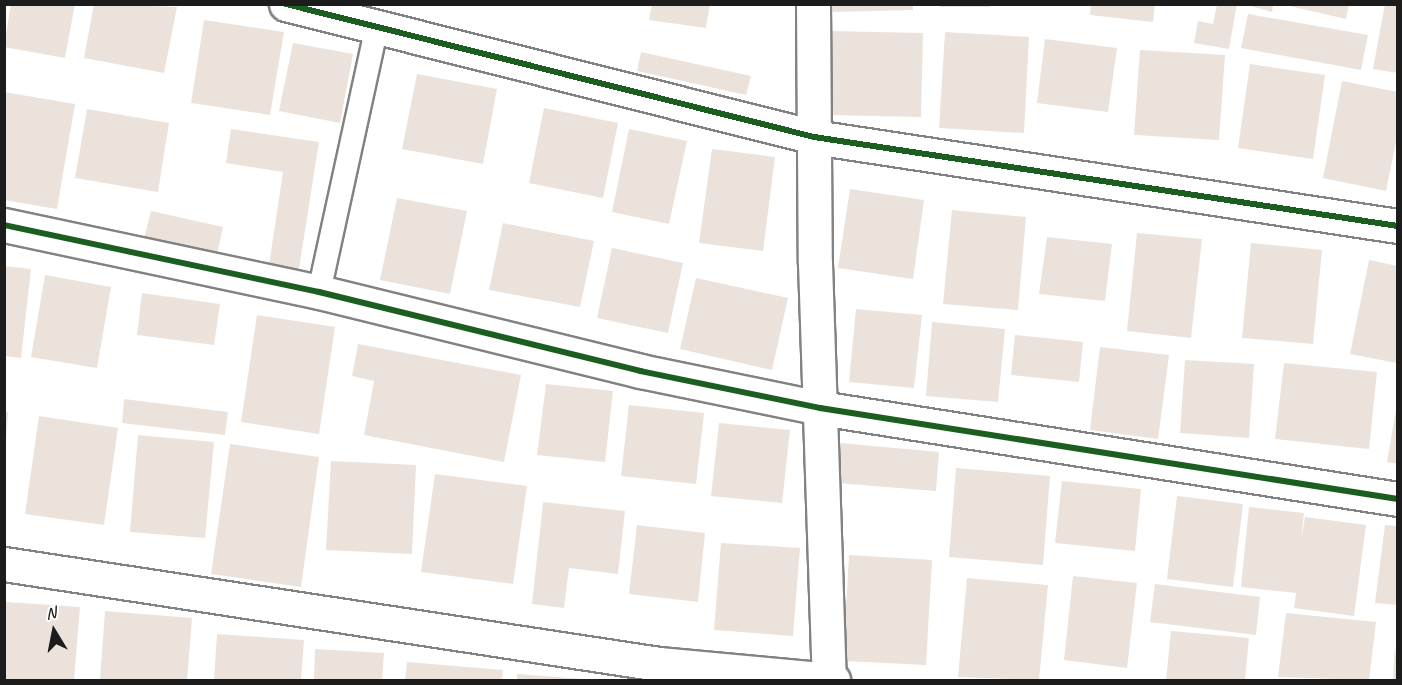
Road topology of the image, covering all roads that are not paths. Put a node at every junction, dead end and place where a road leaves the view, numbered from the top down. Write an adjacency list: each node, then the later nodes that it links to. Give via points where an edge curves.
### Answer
1 (286, 4): 3 (street)
2 (813, 4): 4 (street)
3 (380, 16): 4 (street); 7 (lane)
4 (814, 137): 6 (street); 8 (street)
5 (4, 225): 7 (street)
6 (1398, 226)
7 (319, 292): 8 (street, via 640,371)
8 (820, 408): 9 (street); 11 (street)
9 (1398, 499)
10 (4, 564): 11 (street, via 659,664)
11 (830, 680)

